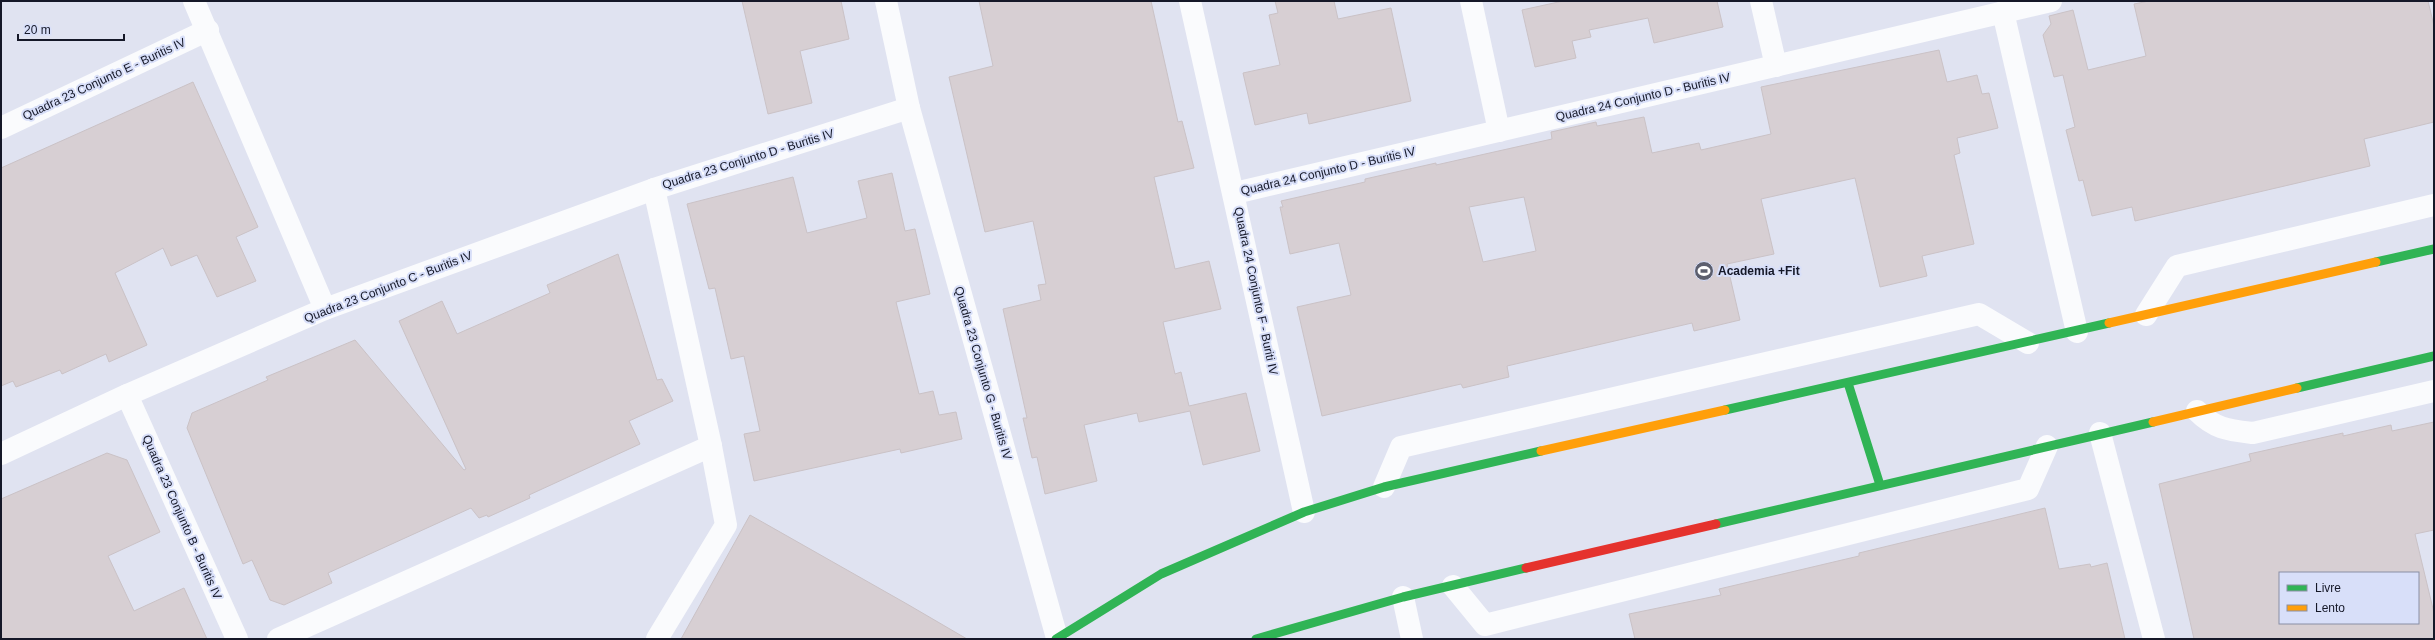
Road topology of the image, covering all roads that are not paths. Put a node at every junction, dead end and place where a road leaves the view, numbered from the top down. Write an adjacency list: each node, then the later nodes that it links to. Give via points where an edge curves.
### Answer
1 (194, 1): 8 (street)
2 (886, 1): 10 (street, Quadra 23 Conjunto G - Buritis IV)
3 (1190, 1): 14 (street, Quadra 24 Conjunto F - Buriti IV)
4 (1471, 1): 12 (street)
5 (1761, 1): 9 (street)
6 (2051, 1): 7 (street, Quadra 24 Conjunto D - Buritis IV)
7 (2003, 12): 9 (street, Quadra 24 Conjunto D - Buritis IV); 19 (street)
8 (208, 30): 11 (street, Quadra 23 Conjunto E - Buritis IV); 17 (street)
9 (1776, 66): 12 (street, Quadra 24 Conjunto D - Buritis IV)
10 (909, 108): 13 (street, Quadra 23 Conjunto D - Buritis IV); 35 (street, Quadra 23 Conjunto G - Buritis IV)
11 (1, 128)
12 (1499, 131): 14 (street, Quadra 24 Conjunto D - Buritis IV)
13 (654, 189): 17 (street, Quadra 23 Conjunto C - Buritis IV); 27 (street, Quadra 23 Conjunto D - Buritis IV)
14 (1234, 193): 32 (street, Quadra 24 Conjunto F - Buriti IV)
15 (2434, 205): 18 (street, via 2177,266)
16 (2434, 249): 18 (street)
17 (325, 309): 24 (street, Quadra 23 Conjunto C - Buritis IV)
18 (2146, 315): 19 (street)
19 (2077, 332): 20 (street)
20 (2028, 343): 22 (street); 31 (street, via 1980,314 1401,447)
21 (2434, 356): 25 (street)
22 (1848, 383): 30 (street); 31 (street)
23 (2434, 391): 25 (street, via 2253,433 2226,430 2210,423)
24 (127, 395): 29 (street); 36 (street, Quadra 23 Conjunto B - Buritis IV)
25 (2197, 411): 26 (street)
26 (2100, 433): 28 (street); 41 (street)
27 (711, 446): 37 (street); 38 (street, Quadra 23 Conjunto D - Buritis IV, via 726,525)
28 (2047, 446): 30 (street); 33 (street, via 2028,489 1485,625)
29 (1, 454)
30 (1880, 485): 33 (street)
31 (1384, 487): 32 (street)
32 (1304, 512): 35 (street, via 1161,574)
33 (1453, 586): 34 (street)
34 (1404, 597): 39 (street); 40 (street)
35 (1056, 638)
36 (237, 639)
37 (278, 639)
38 (657, 639)
39 (1256, 639)
40 (1412, 639)
41 (2154, 639)

